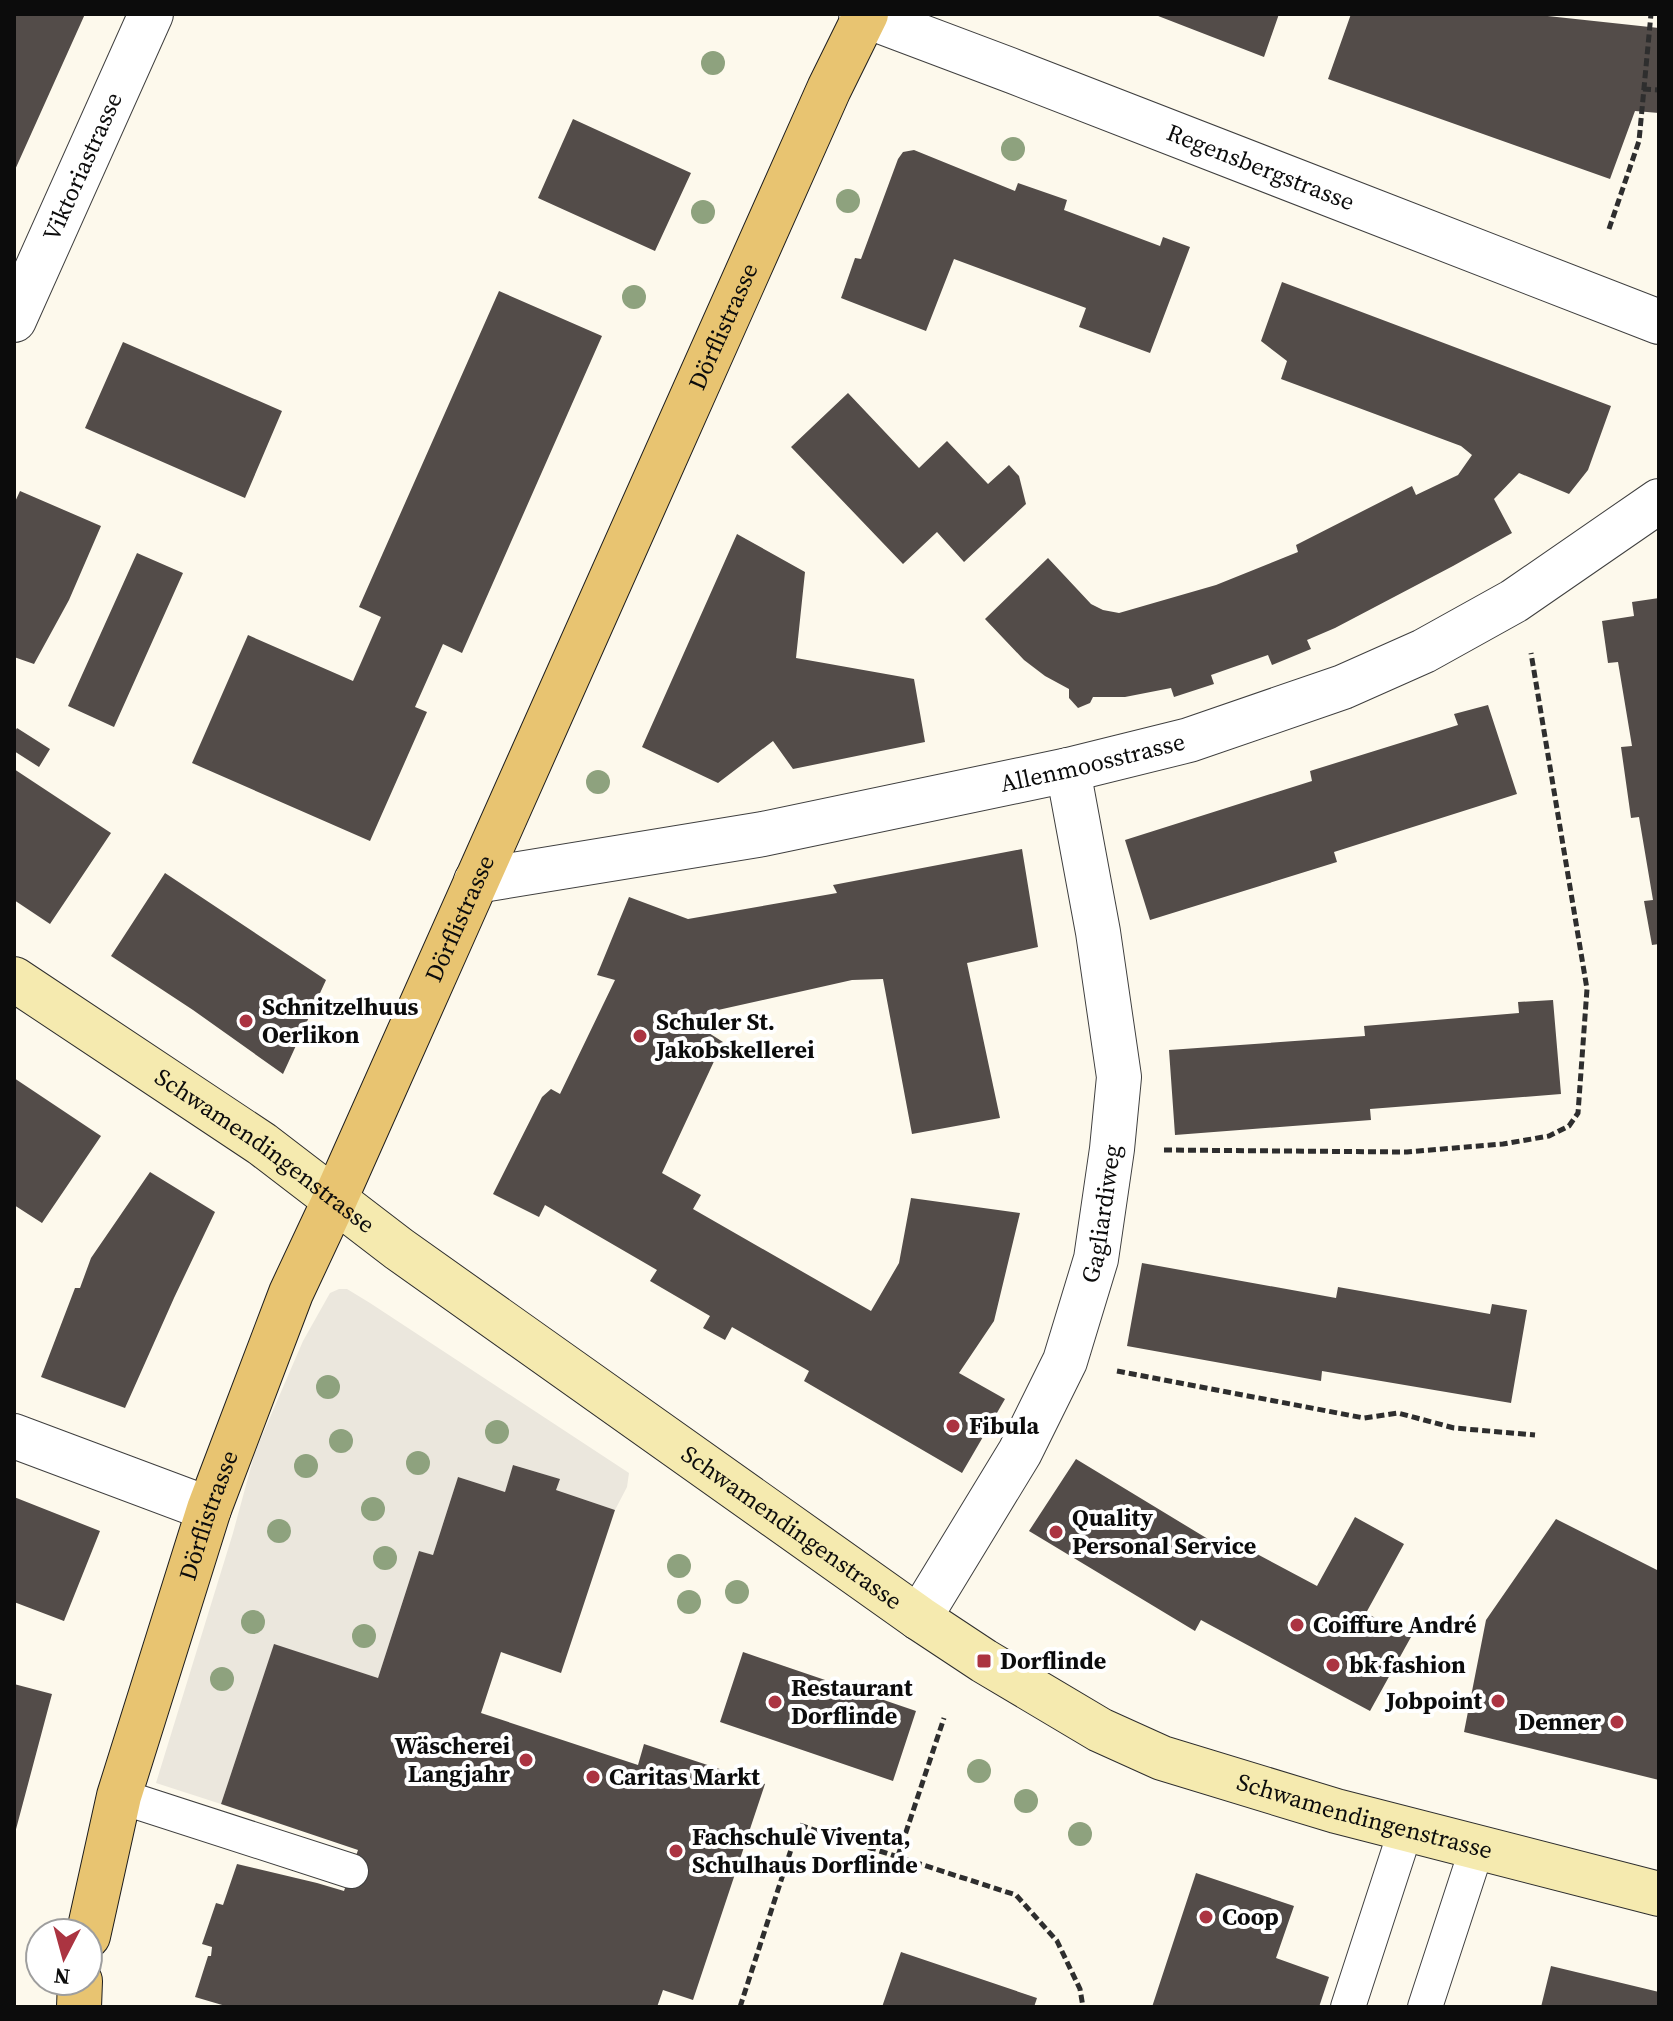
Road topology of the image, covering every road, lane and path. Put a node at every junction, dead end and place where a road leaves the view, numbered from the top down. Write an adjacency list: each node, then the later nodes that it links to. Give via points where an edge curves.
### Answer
1 (151, 14): 7 (street, Viktoriastrasse)
2 (864, 14): 8 (street, Regensbergstrasse); 12 (main road, Dörflistrasse)
3 (1651, 14): 4 (path)
4 (1643, 89): 5 (path); 6 (path, via 1639,141)
5 (1659, 90)
6 (1609, 229)
7 (14, 320)
8 (1659, 322)
9 (1659, 501): 11 (street, Allenmoosstrasse, via 1514,601 1410,657 1343,687 1189,740)
10 (1531, 651): 14 (path, via 1587,989 1578,1113 1569,1126 1518,1142 1407,1152)
11 (1068, 770): 12 (street, Allenmoosstrasse, via 763,834); 14 (street, Gagliardiweg, via 1119,1077)
12 (476, 881): 15 (main road, Dörflistrasse)
13 (14, 979): 15 (street, Schwamendingenstrasse, via 262,1144)
14 (1112, 1149): 16 (street, Gagliardiweg, via 1096,1259)
15 (335, 1199): 19 (main road, Dörflistrasse, via 291,1293); 20 (street, Schwamendingenstrasse)
16 (1065, 1361): 17 (path, via 1364,1418 1398,1413 1454,1428); 20 (street, Gagliardiweg, via 1020,1452)
17 (1535, 1435)
18 (14, 1436): 19 (street)
19 (209, 1509): 22 (main road, Dörflistrasse)
20 (919, 1618): 23 (street, Schwamendingenstrasse, via 1100,1730 1162,1758)
21 (944, 1718): 25 (path)
22 (119, 1796): 26 (lane, via 204,1811); 28 (main road, Dörflistrasse)
23 (1406, 1829): 24 (street, Schwamendingenstrasse); 31 (lane)
24 (1477, 1848): 27 (street, Schwamendingenstrasse); 32 (lane)
25 (898, 1856): 29 (path, via 799,1825); 30 (path, via 1016,1895 1057,1941)
26 (351, 1871)
27 (1659, 1894)
28 (92, 1917)
29 (740, 2007)
30 (1083, 2007)
31 (1348, 2007)
32 (1425, 2007)

